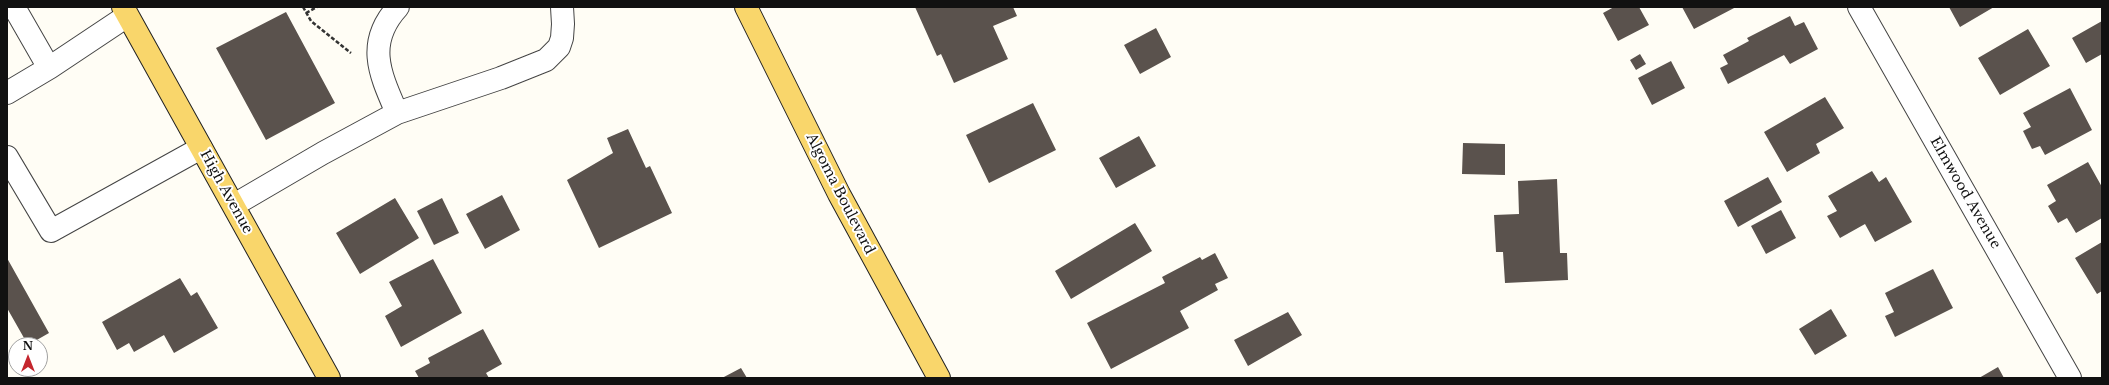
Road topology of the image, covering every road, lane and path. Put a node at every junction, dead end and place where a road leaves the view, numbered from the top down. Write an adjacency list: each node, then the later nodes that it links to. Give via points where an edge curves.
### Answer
1 (14, 7): 11 (street)
2 (303, 7): 9 (path)
3 (317, 7): 9 (path)
4 (398, 7): 10 (street, via 385,23 381,35)
5 (562, 7): 13 (street, via 562,38 559,47 546,60)
6 (746, 7): 18 (main road, Algoma Boulevard, via 839,194)
7 (1859, 7): 19 (street, Elmwood Avenue)
8 (125, 11): 11 (street); 14 (main road, High Avenue)
9 (306, 13): 10 (path, via 311,21 336,43 361,60)
10 (379, 67): 13 (street)
11 (50, 68): 12 (street)
12 (7, 93)
13 (397, 113): 16 (street)
14 (201, 148): 15 (street, via 51,230); 16 (main road, High Avenue)
15 (7, 157)
16 (234, 205): 17 (main road, High Avenue)
17 (329, 378)
18 (939, 378)
19 (2070, 378)

